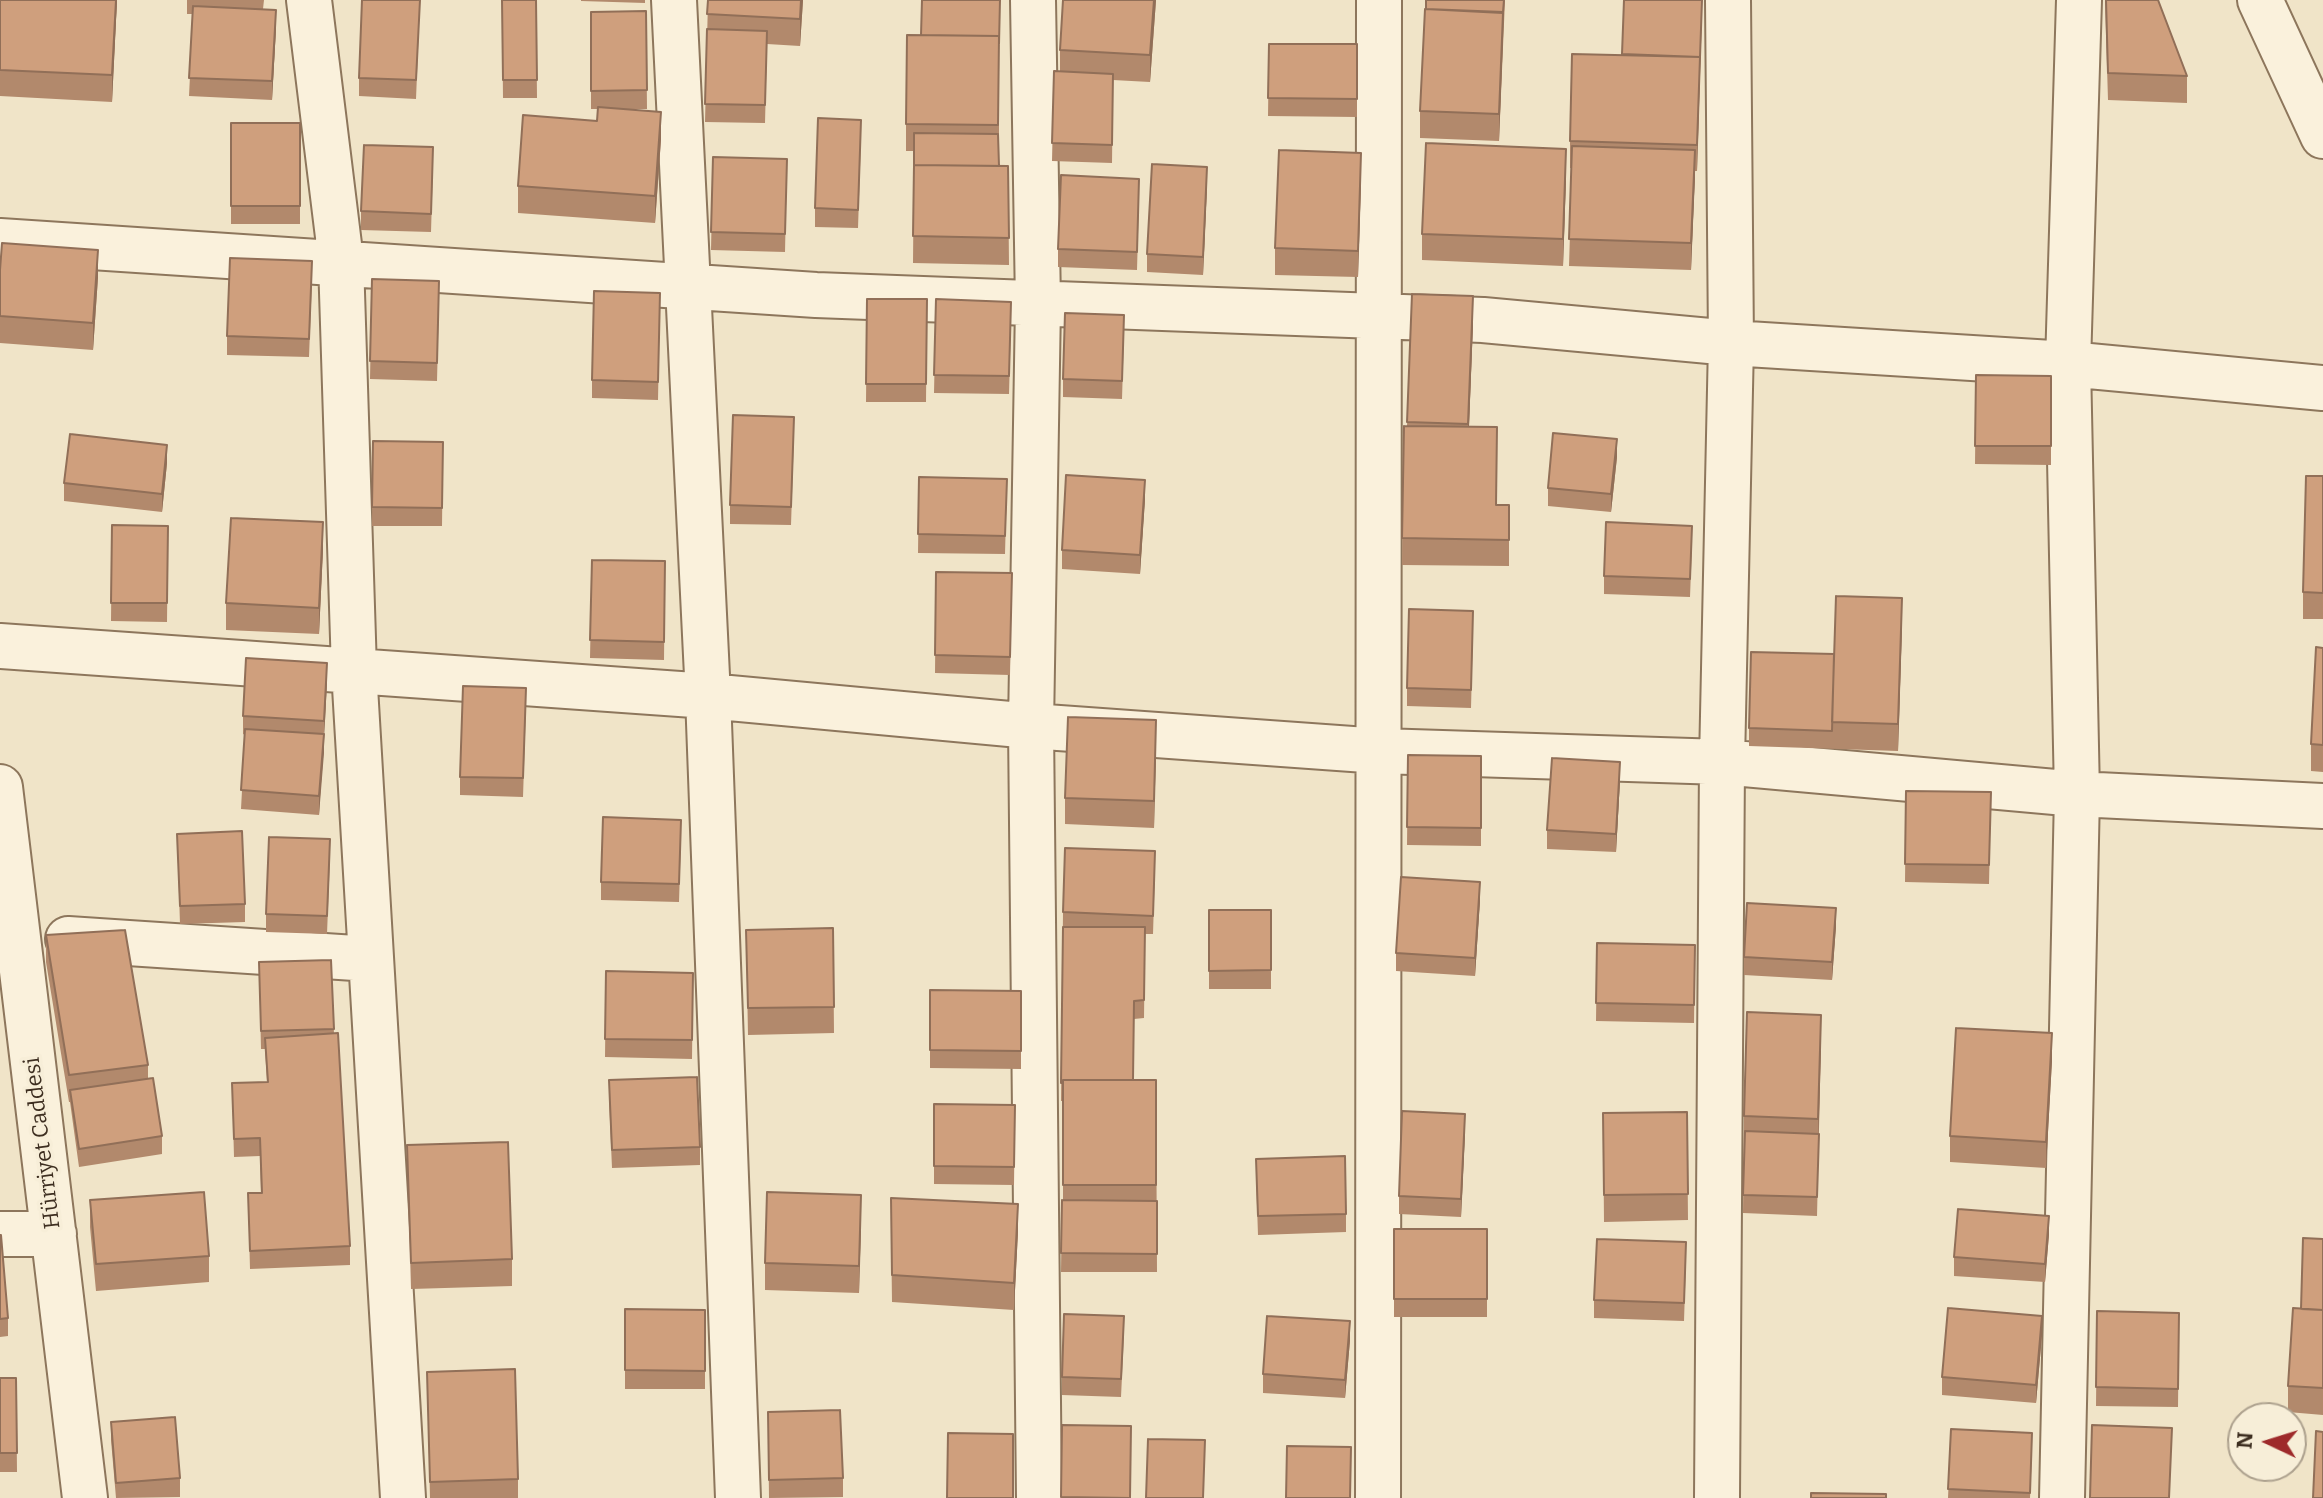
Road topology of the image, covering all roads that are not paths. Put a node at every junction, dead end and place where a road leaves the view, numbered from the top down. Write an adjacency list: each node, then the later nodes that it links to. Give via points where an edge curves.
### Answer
1 (309, 0): 10 (street)
2 (674, 0): 11 (street)
3 (1033, 0): 12 (street)
4 (1379, 0): 13 (street)
5 (1728, 0): 14 (street)
6 (2079, 0): 15 (street)
7 (2260, 0): 8 (street)
8 (2323, 136)
9 (0, 241): 10 (street)
10 (341, 261): 11 (street); 18 (street)
11 (687, 287): 12 (street); 19 (street)
12 (1038, 304): 13 (street); 20 (street)
13 (1379, 317): 14 (street, via 1483,320); 21 (street)
14 (1731, 343): 15 (street); 22 (street)
15 (2068, 364): 16 (street); 24 (street)
16 (2323, 388)
17 (0, 646): 18 (street)
18 (354, 670): 19 (street); 27 (street)
19 (708, 696): 20 (street); 32 (street)
20 (1031, 726): 21 (street); 33 (street)
21 (1380, 751): 22 (street); 34 (street)
22 (1722, 762): 24 (street); 35 (street)
23 (0, 787): 26 (street, Hürriyet Caddesi)
24 (2077, 794): 25 (street); 36 (street)
25 (2323, 806)
26 (18, 936): 27 (street); 29 (street, Hürriyet Caddesi)
27 (370, 959): 31 (street)
28 (0, 1234): 29 (street)
29 (54, 1234): 30 (street, Hürriyet Caddesi)
30 (85, 1498)
31 (403, 1498)
32 (738, 1498)
33 (1039, 1498)
34 (1378, 1498)
35 (1717, 1498)
36 (2062, 1498)

